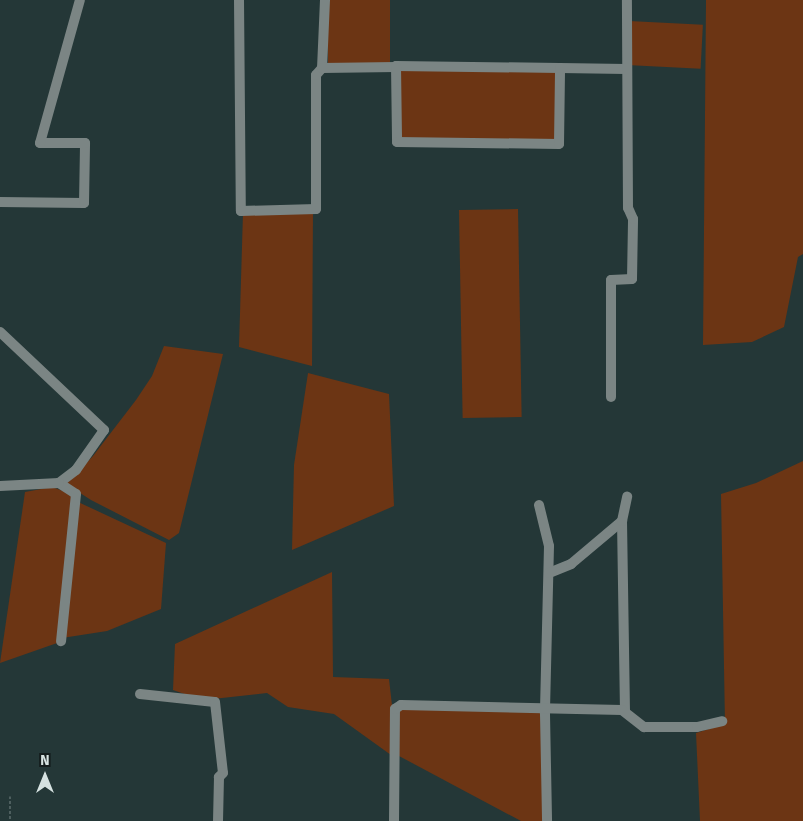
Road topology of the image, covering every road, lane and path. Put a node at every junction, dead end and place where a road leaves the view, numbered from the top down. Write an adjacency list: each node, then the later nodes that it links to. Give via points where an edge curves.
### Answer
1 (80, 0): 9 (street, via 40,144 85,143 84,203)
2 (239, 0): 6 (street, via 241,211 316,209 316,75)
3 (325, 0): 6 (street)
4 (627, 0): 8 (street)
5 (396, 67): 6 (street); 7 (street); 7 (street, via 398,142 559,144)
6 (322, 68)
7 (560, 68): 8 (street)
8 (626, 69): 11 (street, via 628,208 633,219 632,279 612,280)
9 (0, 202)
10 (0, 332): 12 (street, via 104,430 76,470)
11 (611, 397)
12 (59, 484): 13 (street); 18 (street, via 76,494)
13 (0, 486)
14 (628, 497): 16 (street)
15 (538, 505): 17 (street, via 549,546)
16 (622, 521): 17 (street, via 572,564); 21 (street)
17 (549, 573): 20 (street)
18 (61, 641)
19 (140, 694): 25 (street, via 216,702 223,773 219,777)
20 (545, 709): 21 (street); 26 (street, via 530,706 401,705 396,709); 27 (street)
21 (625, 711): 22 (street, via 644,728 697,727)
22 (722, 721)
23 (10, 796): 24 (path)
24 (10, 821)
25 (218, 821)
26 (394, 821)
27 (547, 821)

